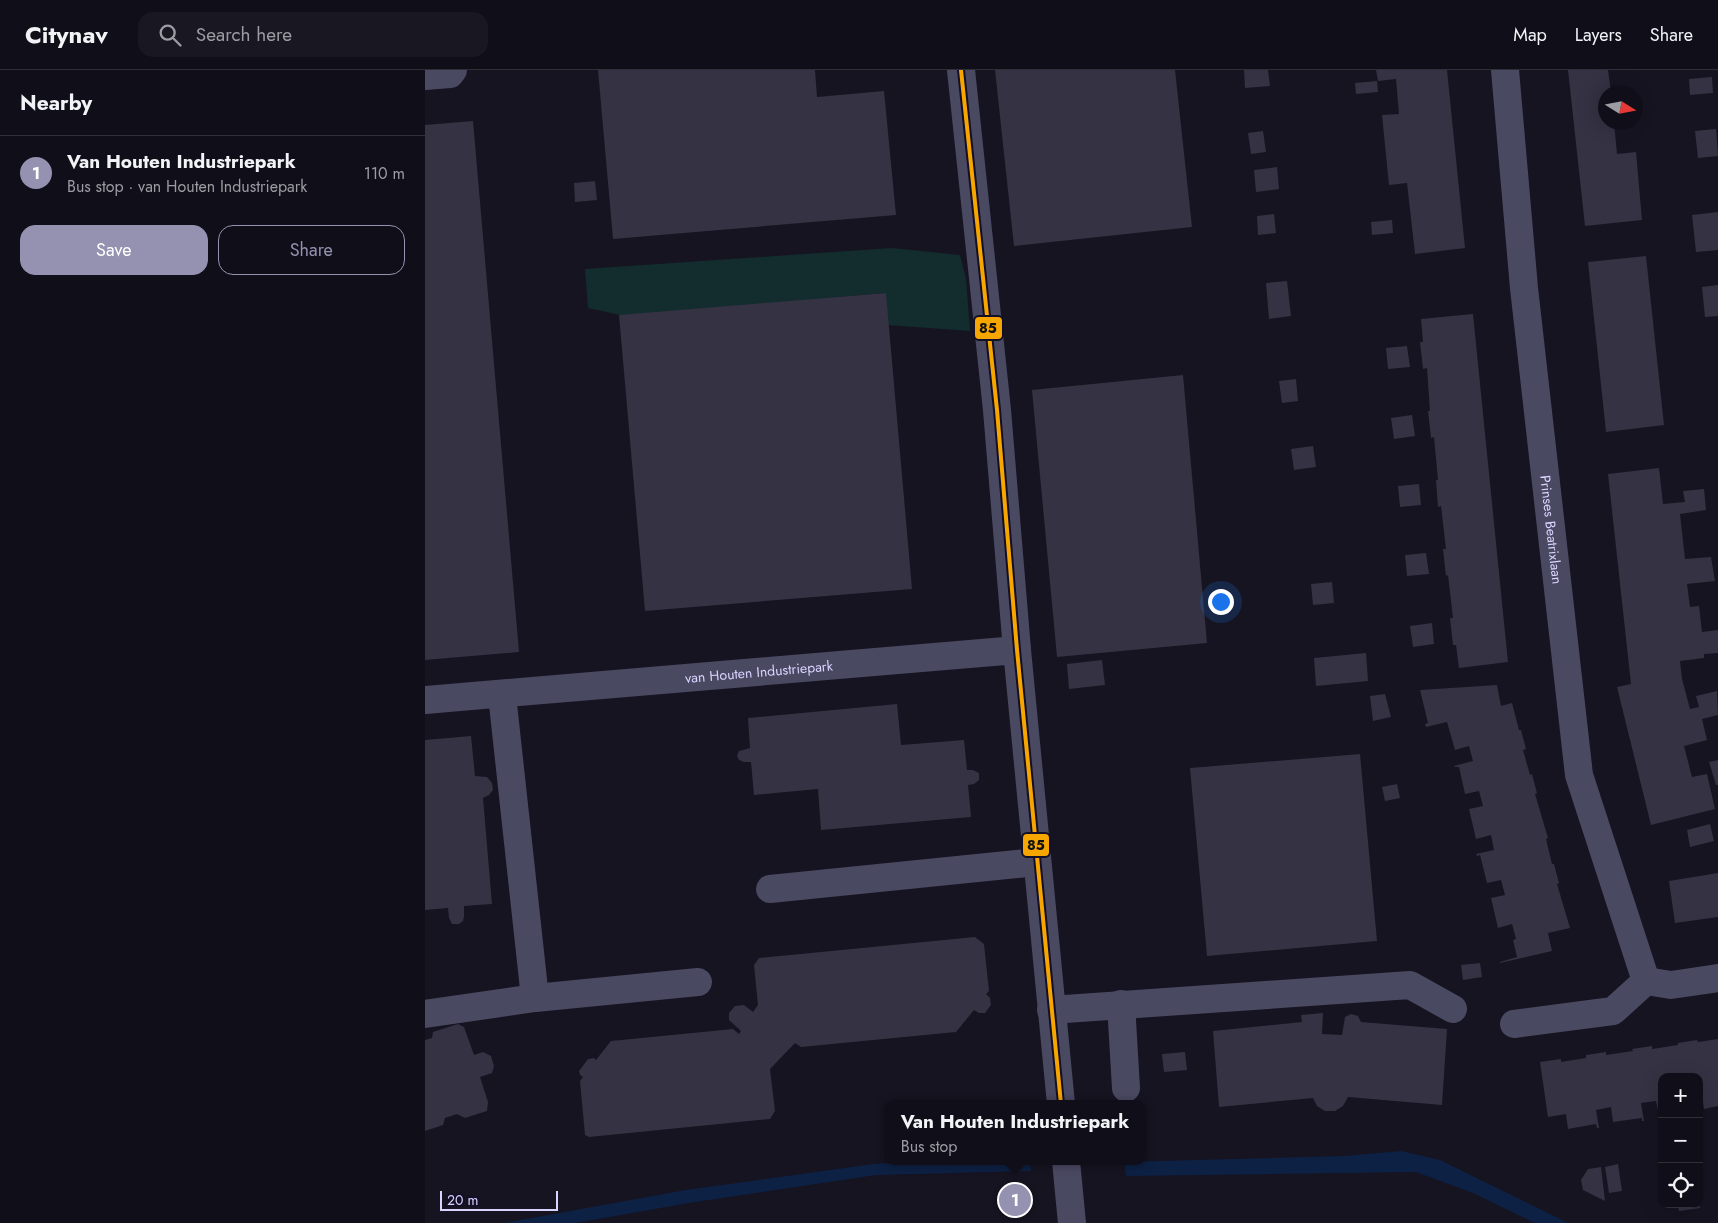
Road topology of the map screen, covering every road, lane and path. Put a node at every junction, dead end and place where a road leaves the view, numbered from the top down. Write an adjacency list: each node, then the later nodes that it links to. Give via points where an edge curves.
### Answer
1 (453, 70): 4 (street, via 450,74)
2 (961, 70): 5 (street, via 997,410)
3 (1505, 70): 11 (street, Prinses Beatrixlaan, via 1525,288 1579,775)
4 (425, 76)
5 (1017, 650): 6 (street, van Houten Industriepark); 8 (street)
6 (501, 695): 7 (street, van Houten Industriepark); 13 (street)
7 (425, 700)
8 (1037, 862): 9 (street); 16 (street)
9 (770, 889)
10 (1718, 978): 11 (street, via 1671,985)
11 (1646, 981): 18 (street, via 1613,1012)
12 (697, 982): 13 (street)
13 (535, 998): 17 (street)
14 (1121, 1004): 15 (street, via 1410,985); 16 (street); 19 (street)
15 (1453, 1009)
16 (1051, 1010): 20 (street)
17 (425, 1014)
18 (1514, 1024)
19 (1126, 1088)
20 (1061, 1100)
21 (1066, 1165): 22 (street)
22 (1072, 1223)

